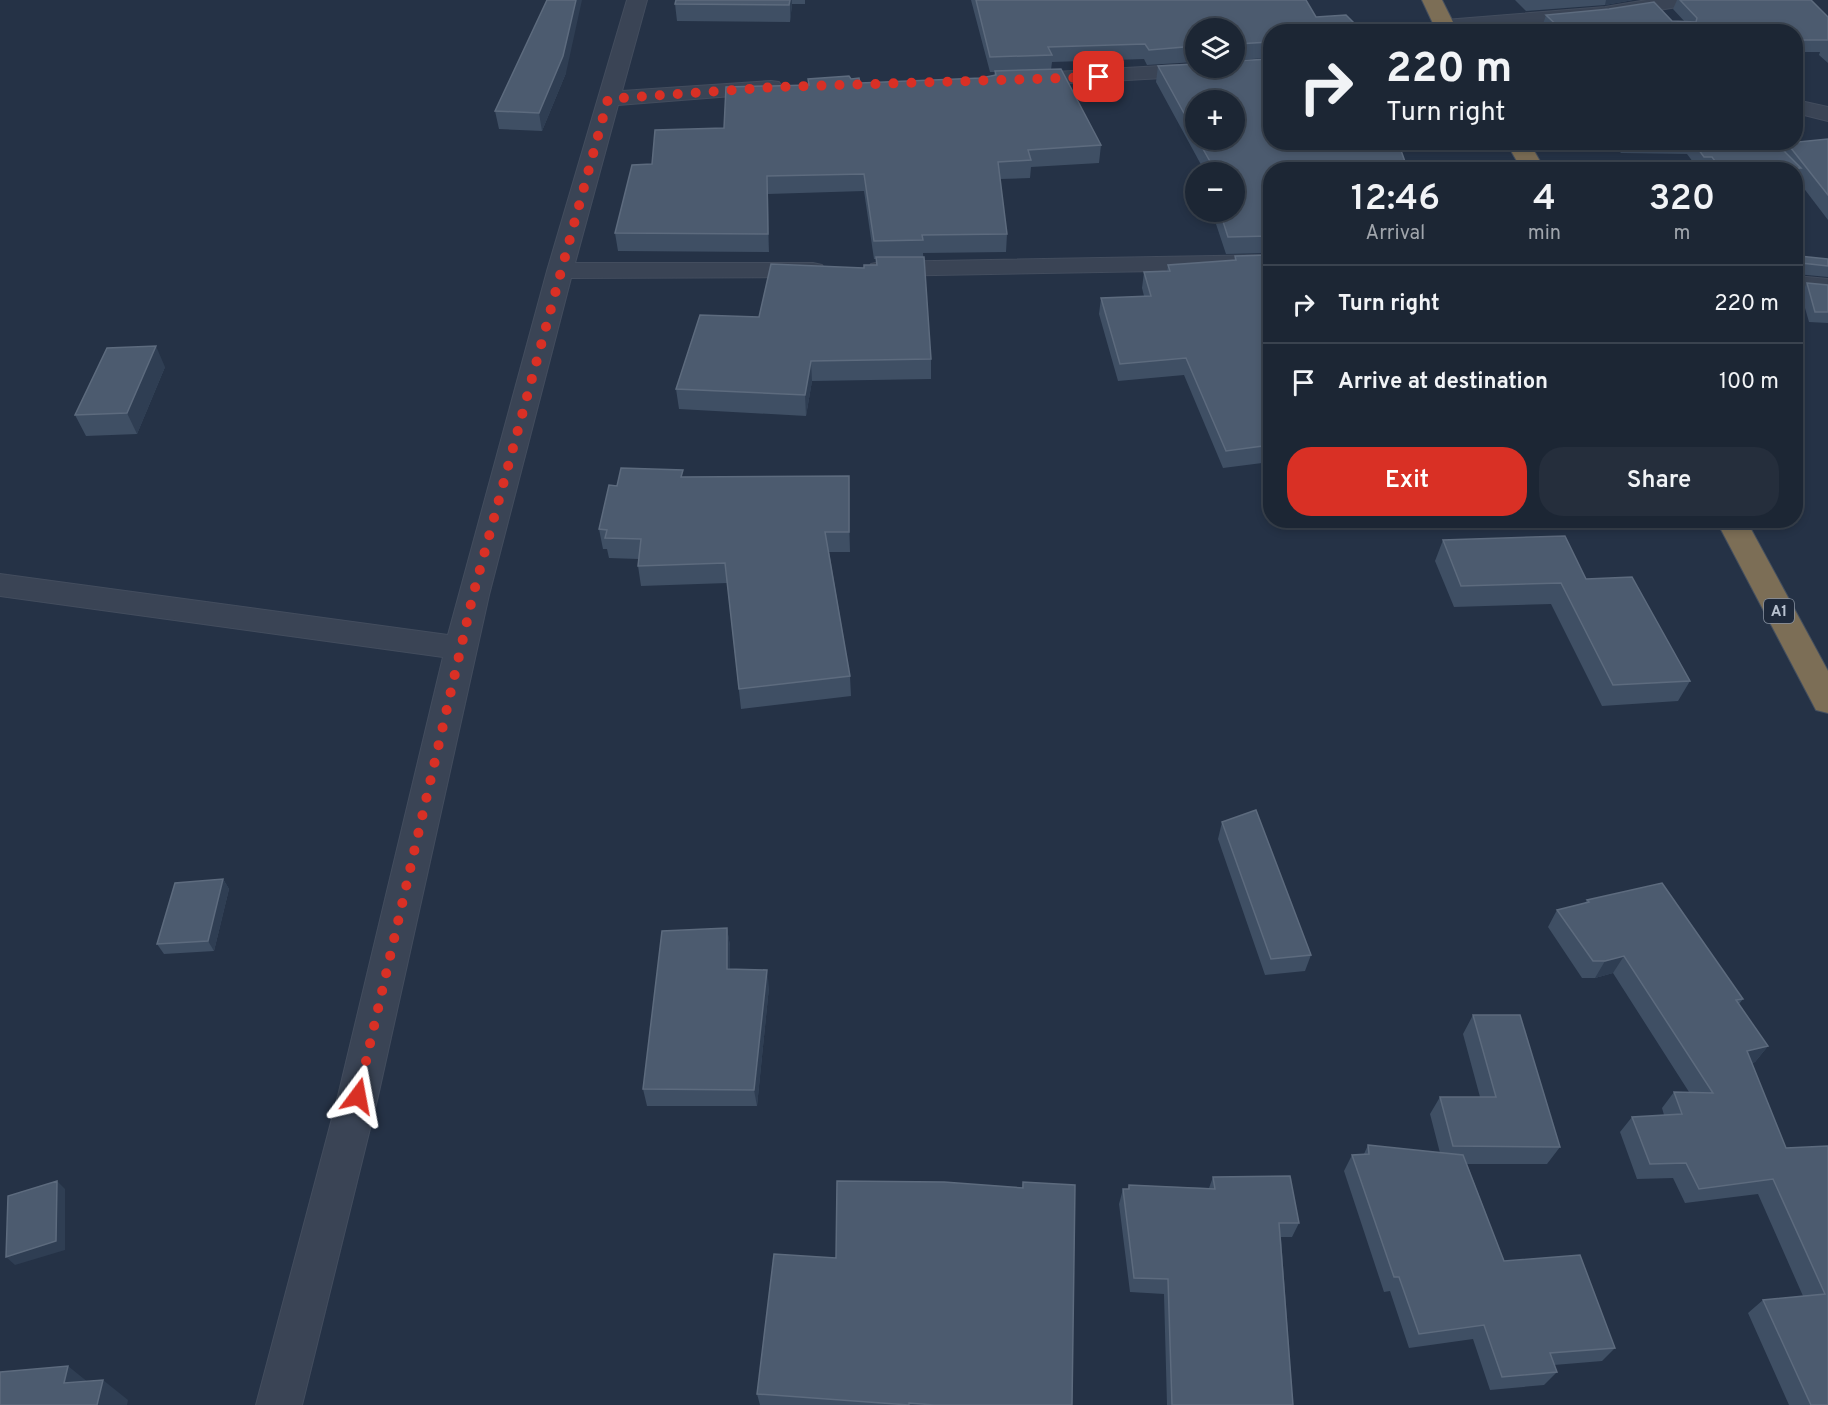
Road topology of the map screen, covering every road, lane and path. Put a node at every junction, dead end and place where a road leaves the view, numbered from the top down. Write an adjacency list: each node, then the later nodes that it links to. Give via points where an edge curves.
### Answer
1 (637, 0): 11 (street)
2 (1432, 0): 5 (highway)
3 (1683, 0): 4 (street)
4 (1655, 5): 6 (street); 7 (street)
5 (1445, 24)
6 (1489, 24)
7 (1674, 24)
8 (1263, 66): 9 (street)
9 (996, 81)
10 (787, 86): 11 (street)
11 (608, 99): 15 (street)
12 (1803, 109): 13 (street)
13 (1828, 114)
14 (1263, 262): 15 (street)
15 (560, 271): 20 (street)
16 (1803, 285): 17 (street)
17 (1828, 287)
18 (1735, 528): 21 (highway, A1)
19 (0, 585): 20 (street)
20 (460, 648): 22 (street, via 358,1096)
21 (1828, 702)
22 (279, 1405)

